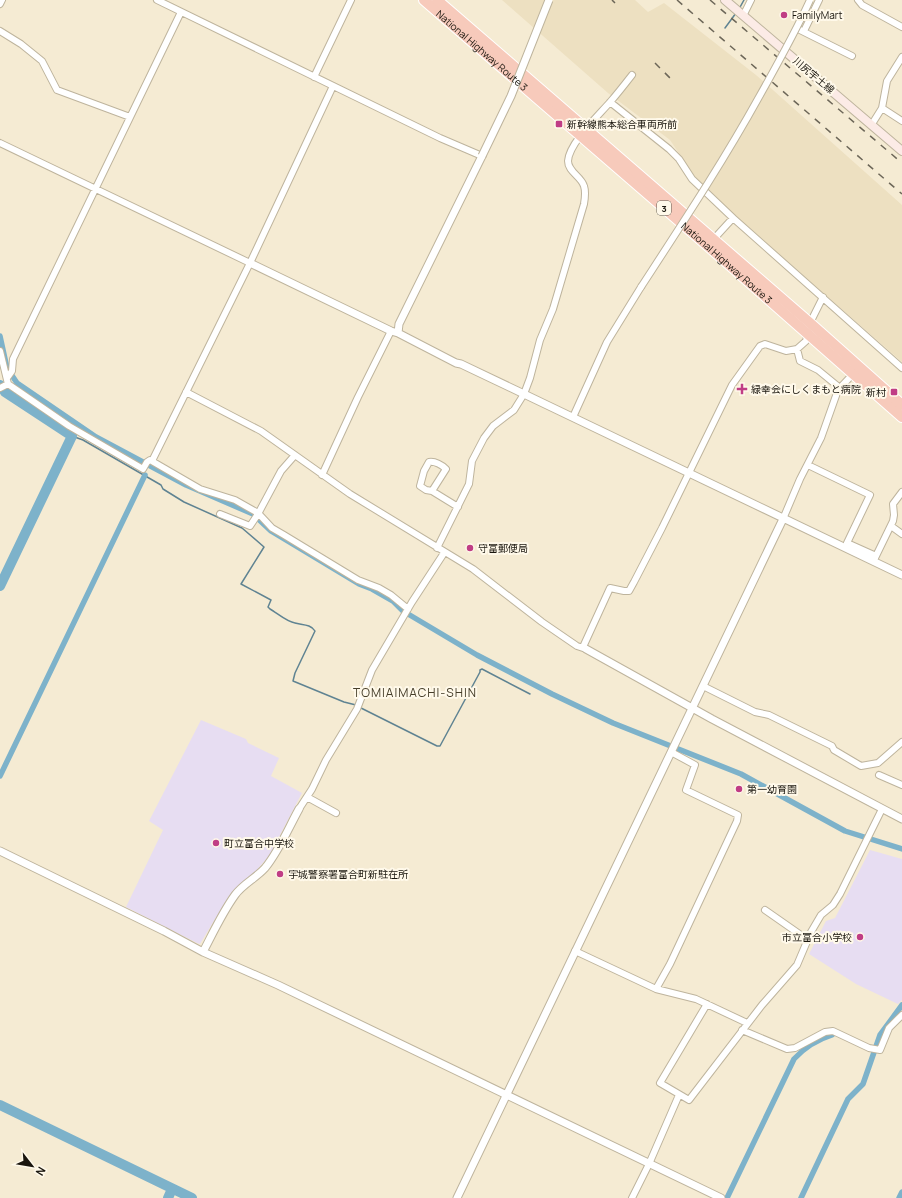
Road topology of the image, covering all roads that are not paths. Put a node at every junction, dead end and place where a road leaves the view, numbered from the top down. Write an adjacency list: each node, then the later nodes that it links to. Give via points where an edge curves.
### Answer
1 (2, 0): 12 (street)
2 (157, 0): 13 (street)
3 (351, 0): 20 (street)
4 (424, 0): 27 (highway, National Highway Route 3 / 3)
5 (437, 0): 27 (highway, National Highway Route 3 / 3)
6 (549, 0): 30 (street, bridge, via 511,96)
7 (725, 0): 14 (main road, 川尻宇土線)
8 (751, 0): 14 (street)
9 (810, 0): 48 (street, bridge, via 790,43 708,186 607,342)
10 (819, 0): 17 (street, via 801,30)
11 (858, 0): 15 (street, via 862,5)
12 (0, 4)
13 (181, 12): 20 (street); 24 (street)
14 (743, 16): 26 (main road, 川尻宇土線)
15 (902, 27)
16 (0, 31): 24 (street, via 42,61 57,90)
17 (852, 56)
18 (902, 57): 23 (street, via 886,81)
19 (632, 75): 22 (street)
20 (314, 77): 21 (street)
21 (333, 86): 30 (street); 34 (street)
22 (610, 102): 27 (street); 32 (street, via 669,149 692,179)
23 (882, 108): 25 (street); 26 (street)
24 (130, 117): 31 (street)
25 (902, 121)
26 (872, 124): 29 (main road, 川尻宇土線)
27 (584, 132): 33 (highway, National Highway Route 3 / 3); 45 (street, via 573,146 568,162 584,185 584,204 553,309 540,340)
28 (0, 143): 31 (street)
29 (902, 150)
30 (482, 156): 37 (street)
31 (95, 189): 34 (street); 42 (street, via 13,359 12,371)
32 (733, 218): 33 (street); 35 (street)
33 (711, 243): 36 (highway, National Highway Route 3 / 3)
34 (250, 263): 37 (street); 44 (street)
35 (823, 297): 36 (street); 40 (street)
36 (808, 328): 38 (street, via 806,340); 41 (highway, National Highway Route 3 / 3); 46 (highway, National Highway Route 3 / 3)
37 (394, 332): 45 (street); 53 (street, via 355,403)
38 (797, 349): 43 (street, via 800,361 818,370); 52 (street, via 786,351 764,344 760,346 732,385)
39 (0, 351): 42 (street)
40 (902, 368)
41 (853, 374): 43 (street); 47 (highway, National Highway Route 3 / 3)
42 (6, 382): 50 (street, via 69,426 143,469)
43 (840, 388): 51 (street)
44 (186, 392): 49 (street, via 262,431); 50 (street)
45 (524, 394): 48 (street); 56 (street, via 514,410 493,426 484,438 472,461 469,484)
46 (902, 405)
47 (902, 417)
48 (577, 419): 52 (street)
49 (295, 455): 53 (street); 58 (street, via 280,471)
50 (148, 463): 58 (street, via 200,489 235,500)
51 (808, 465): 59 (street, via 800,478); 64 (street, via 870,495 847,543)
52 (689, 473): 59 (street); 67 (street, via 629,591 610,588)
53 (322, 475): 62 (street)
54 (432, 491): 54 (street, via 420,485 429,462 446,469); 56 (street)
55 (902, 492): 60 (street, via 893,504)
56 (458, 507): 62 (street)
57 (220, 514): 58 (street, via 250,526)
58 (257, 516): 66 (street, via 272,528 358,580 391,595)
59 (784, 519): 64 (street); 68 (street)
60 (891, 526): 61 (street); 64 (street)
61 (902, 534)
62 (437, 548): 63 (street)
63 (444, 553): 66 (street); 67 (street, via 473,569 542,622)
64 (875, 558): 65 (street)
65 (902, 575)
66 (407, 612): 74 (street, via 372,670 357,709)
67 (584, 648): 69 (street)
68 (703, 686): 69 (street); 70 (street, via 832,746 834,750 861,766 878,763)
69 (692, 708): 71 (street); 76 (street)
70 (902, 742)
71 (671, 752): 82 (street); 84 (street, via 695,765 686,790 738,815 670,964)
72 (879, 774): 73 (street)
73 (902, 785)
74 (307, 797): 75 (street); 77 (street)
75 (299, 809): 83 (street, via 271,860 264,870 236,894)
76 (882, 809): 78 (street); 81 (street, via 840,894 822,915)
77 (336, 813)
78 (902, 819)
79 (0, 851): 83 (street)
80 (765, 910): 81 (street)
81 (808, 940): 87 (street, via 797,966)
82 (576, 951): 84 (street); 89 (street)
83 (203, 952): 89 (street, via 278,985)
84 (656, 989): 85 (street)
85 (707, 1004): 87 (street); 90 (street, via 660,1083)
86 (902, 1015): 88 (street, via 889,1028 880,1050 833,1032 826,1032 787,1050)
87 (747, 1023): 88 (street)
88 (742, 1030): 90 (street, via 688,1100)
89 (506, 1095): 91 (street); 92 (street)
90 (679, 1095): 91 (street)
91 (649, 1164): 93 (street); 94 (street)
92 (457, 1198)
93 (632, 1198)
94 (721, 1198)

